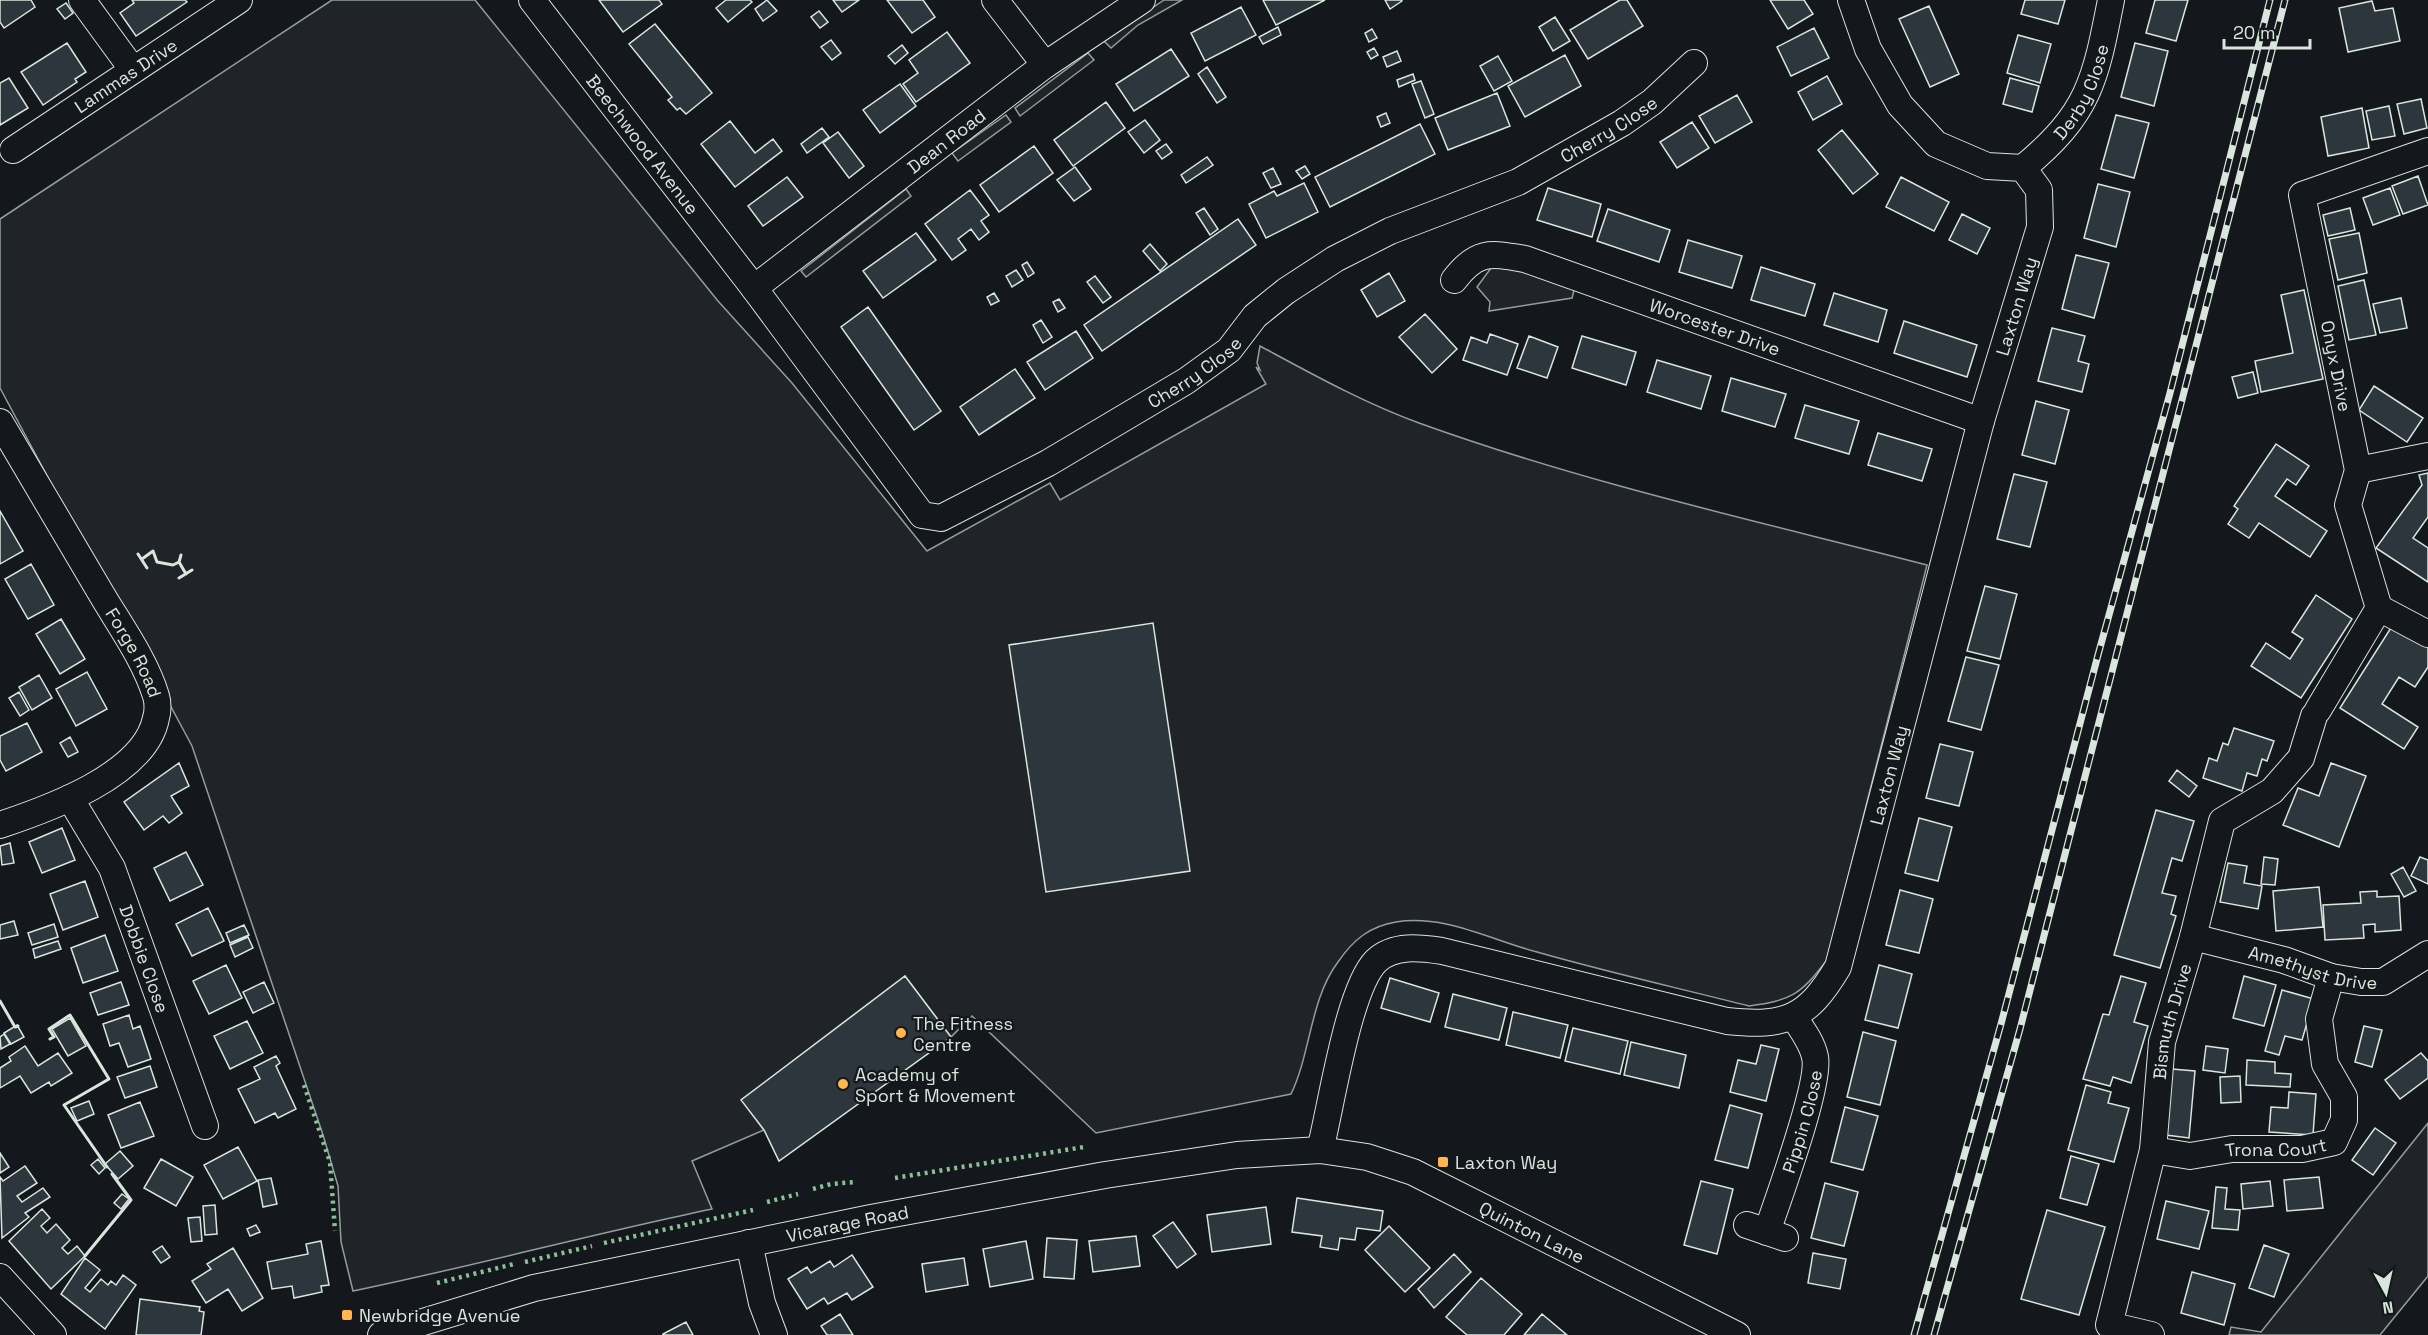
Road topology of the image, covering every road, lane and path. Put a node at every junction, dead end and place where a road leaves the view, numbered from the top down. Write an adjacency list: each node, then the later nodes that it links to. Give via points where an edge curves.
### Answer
1 (82, 0): 10 (street)
2 (239, 0): 10 (street, Lammas Drive)
3 (532, 0): 15 (street, Beechwood Avenue)
4 (995, 0): 9 (street)
5 (1142, 0): 9 (street, Dean Road)
6 (1851, 0): 13 (street, via 1868,49 1900,105 1936,144 1987,166)
7 (2111, 0): 13 (street, Derby Close, via 2103,47 2087,95 2053,143)
8 (1694, 63): 15 (street, Cherry Close, via 1652,102 1586,145 1518,182 1390,231 1335,259 1278,297 1255,316 1229,350 1186,381 1048,463 941,518 922,515)
9 (1045, 65): 15 (street, Dean Road)
10 (132, 70): 11 (street, Lammas Drive)
11 (13, 150)
12 (2428, 152): 19 (street, Onyx Drive, via 2302,195)
13 (2023, 168): 16 (street, Laxton Way, via 2038,190 2040,227)
14 (1454, 280): 16 (street, Worcester Drive, via 1468,262 1496,254 1525,260)
15 (754, 288)
16 (1981, 421): 27 (street, Laxton Way, via 1838,967 1822,994)
17 (0, 422): 22 (street, Forge Road, via 130,643 157,699 152,733 141,748 107,778)
18 (2428, 456): 19 (street)
19 (2358, 470): 20 (street, Onyx Drive, via 2348,505)
20 (2379, 608): 21 (street); 24 (street, Bismuth Drive, via 2316,713 2301,758 2272,791 2222,821)
21 (2428, 634)
22 (70, 798): 23 (street, Forge Road); 28 (street, Dobbie Close, via 112,868)
23 (0, 825)
24 (2193, 937): 26 (street, Amethyst Drive); 30 (street, Bismuth Drive, via 2162,1042)
25 (2428, 954): 26 (street, Amethyst Drive, via 2383,982)
26 (2331, 977): 30 (street, Trona Court, via 2319,1019 2325,1064 2344,1097 2344,1120 2334,1142 2302,1149 2232,1149 2190,1156)
27 (1793, 1016): 29 (street, Laxton Way, via 1772,1023 1727,1021 1442,951 1403,948 1377,961 1351,1012); 31 (street, Pippin Close, via 1807,1037 1816,1067)
28 (205, 1126)
29 (1320, 1150): 32 (street, Vicarage Road, via 1237,1155 1105,1175); 37 (street, Quinton Lane, via 1367,1157 1413,1173)
30 (2153, 1150): 38 (street, Bismuth Drive, via 2109,1325)
31 (1766, 1231)
32 (749, 1243): 35 (street, Vicarage Road, via 534,1288); 36 (street, via 762,1303)
33 (0, 1277): 34 (street)
34 (53, 1335)
35 (381, 1335)
36 (774, 1335)
37 (1737, 1335)
38 (2151, 1335)

